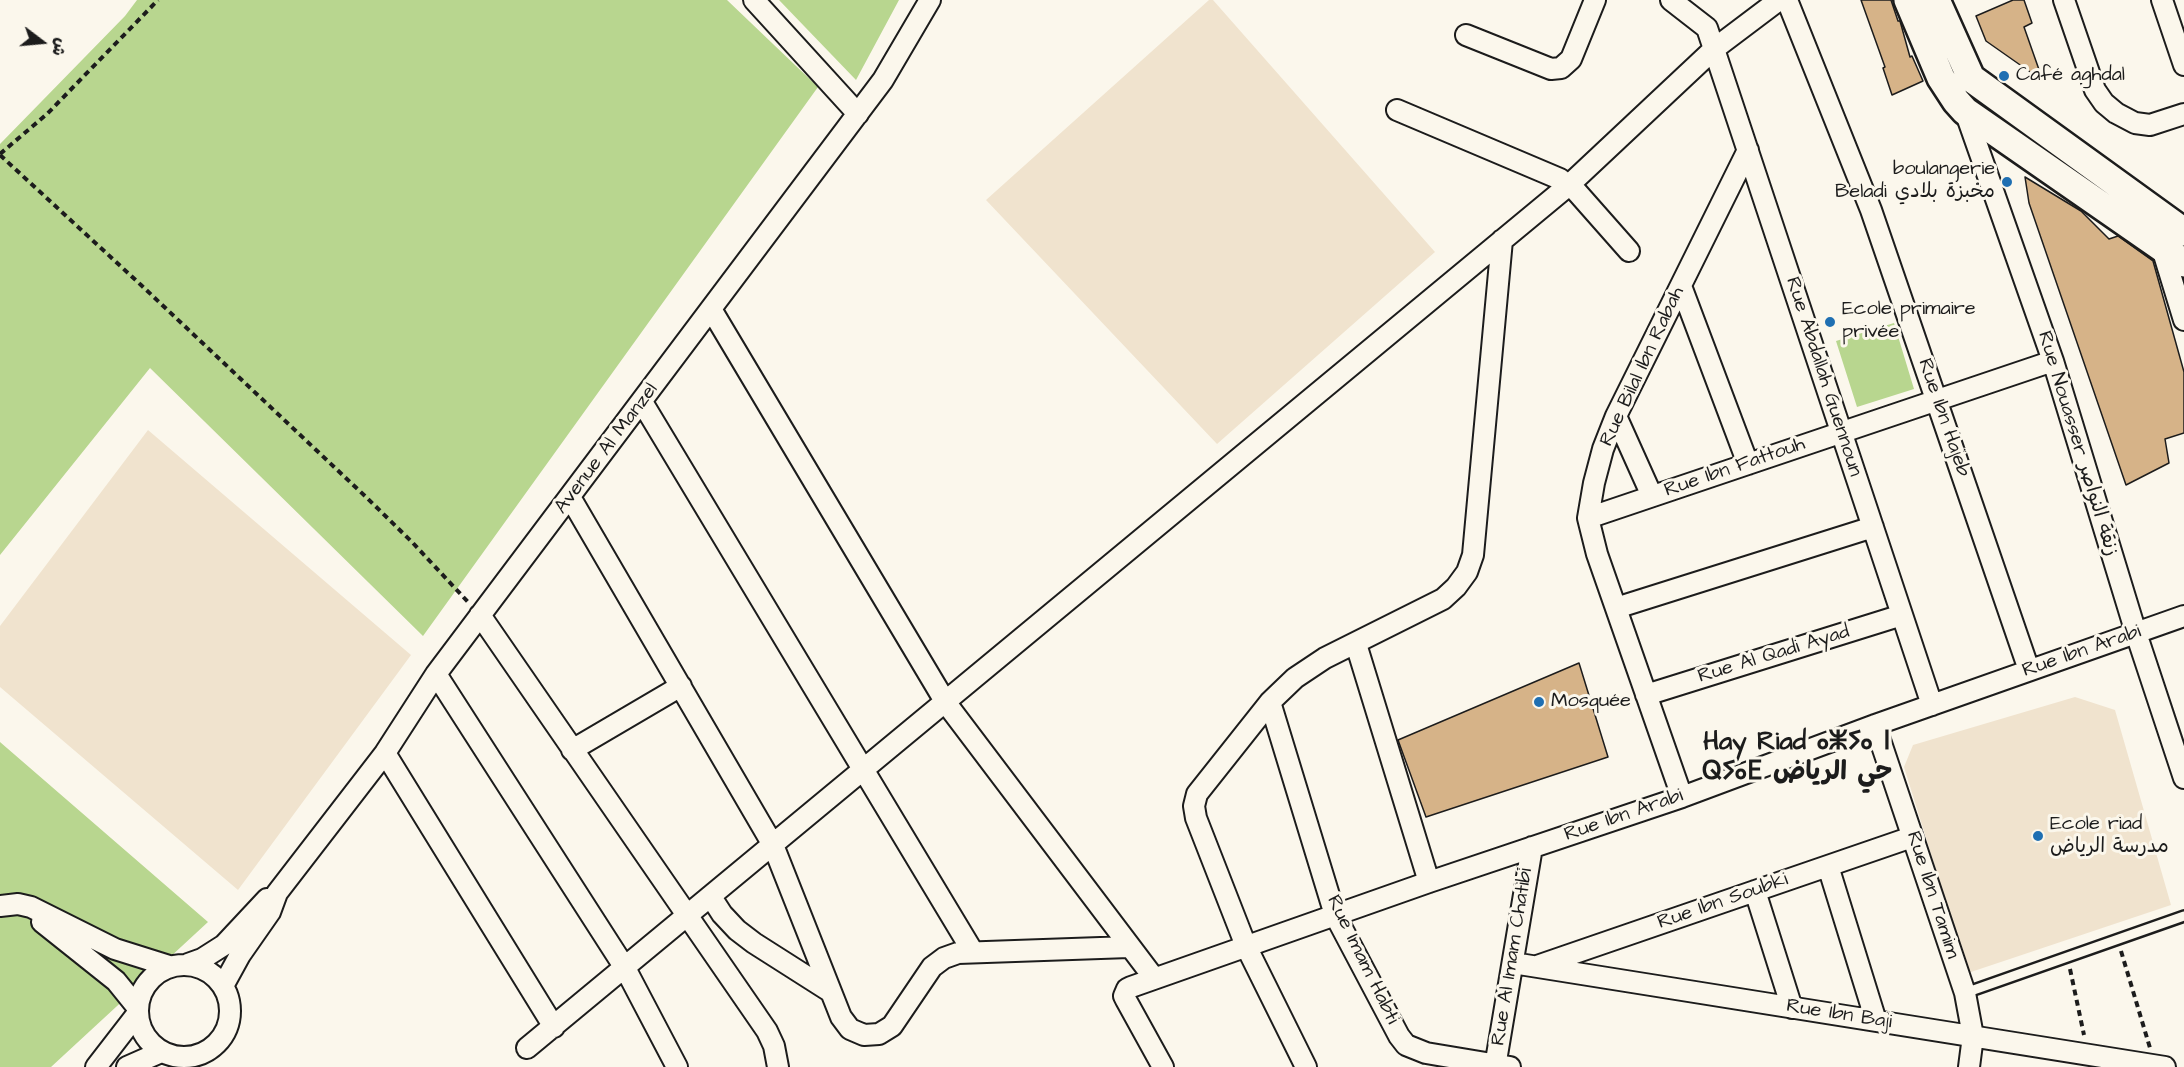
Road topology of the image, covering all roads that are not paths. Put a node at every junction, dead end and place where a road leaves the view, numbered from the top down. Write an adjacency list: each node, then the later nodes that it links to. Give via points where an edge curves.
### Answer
1 (754, 0): 17 (street)
2 (930, 0): 17 (street, Avenue Al Manzel)
3 (1595, 0): 11 (street, via 1571,59 1561,68 1547,68)
4 (1671, 0): 12 (street, Rue Abdallah Guennoun, via 1707,28)
5 (1779, 0): 12 (street)
6 (1786, 0): 30 (street, Rue Ibn Hajeb, via 1871,210)
7 (1908, 0): 16 (main road, Rue Nouasser زنقة النواصر, via 1941,78)
8 (1936, 0): 14 (main road, via 1964,65)
9 (2064, 0): 18 (street, via 2095,90 2104,103 2135,123 2150,125)
10 (2162, 0): 13 (street)
11 (1466, 35)
12 (1714, 49): 19 (street, Rue Abdallah Guennoun); 20 (street)
13 (2184, 65)
14 (1978, 85): 16 (street); 21 (main road)
15 (1397, 110): 20 (street)
16 (1965, 111): 23 (main road, Rue Nouasser زنقة النواصر); 29 (street, Rue Nouasser زنقة النواصر)
17 (858, 114): 27 (street, Avenue Al Manzel)
18 (2184, 114)
19 (1748, 150): 26 (street, Rue Bilal Ibn Rabah); 33 (street, Rue Abdallah Guennoun)
20 (1569, 185): 22 (street); 24 (street)
21 (2184, 232)
22 (1502, 240): 44 (street, via 1473,555 1462,579 1443,598); 50 (street)
23 (2162, 248): 25 (main road, Rue Nouasser زنقة النواصر); 28 (street)
24 (1629, 251)
25 (2184, 263)
26 (1681, 286): 32 (street, Rue Bilal Ibn Rabah); 34 (street)
27 (711, 309): 31 (street, Avenue Al Manzel); 50 (street)
28 (2184, 320)
29 (2053, 361): 30 (street, Rue Ibn Fattouh); 43 (street, Rue Nouasser زنقة النواصر)
30 (1936, 400): 33 (street, Rue Ibn Fattouh); 45 (street, Rue Ibn Hajeb)
31 (642, 402): 36 (street, Avenue Al Manzel); 55 (street)
32 (1616, 416): 35 (street); 37 (street, Rue Bilal Ibn Rabah, via 1603,449)
33 (1842, 432): 34 (street, Rue Ibn Fattouh); 38 (street, Rue Abdallah Guennoun)
34 (1748, 464): 35 (street, Rue Ibn Fattouh)
35 (1652, 496): 37 (street, Rue Ibn Fattouh)
36 (570, 497): 40 (street, Avenue Al Manzel); 47 (street)
37 (1588, 518): 39 (street, Rue Bilal Ibn Rabah)
38 (1873, 527): 39 (street); 41 (street, Rue Abdallah Guennoun)
39 (1616, 608): 48 (street, Rue Bilal Ibn Rabah)
40 (480, 615): 46 (street, Avenue Al Manzel); 53 (street)
41 (1902, 615): 48 (street, Rue Al Qadi Ayad); 51 (street, Rue Abdallah Guennoun)
42 (2184, 616): 43 (street, Rue Ibn Arabi)
43 (2136, 633): 45 (street, Rue Ibn Arabi); 56 (street, Rue Nouasser زنقة النواصر)
44 (1356, 644): 49 (street, via 1295,678); 62 (street)
45 (2029, 670): 51 (street, Rue Ibn Arabi)
46 (436, 674): 54 (street, Avenue Al Manzel); 76 (street)
47 (681, 686): 53 (street); 59 (street)
48 (1646, 695): 57 (street, Rue Bilal Ibn Rabah)
49 (1270, 702): 67 (street, Rue Imam Habti); 71 (street, via 1204,783 1194,806)
50 (946, 703): 55 (street); 70 (street)
51 (1932, 705): 52 (street, Rue Ibn Arabi)
52 (1875, 725): 57 (street, Rue Ibn Arabi); 58 (street, Rue Ibn Tamim)
53 (572, 750): 69 (street)
54 (385, 753): 64 (street, Avenue Al Manzel); 84 (street)
55 (864, 771): 59 (street); 72 (street)
56 (2184, 778)
57 (1682, 797): 60 (street, Rue Ibn Arabi)
58 (1912, 837): 61 (street, Rue Ibn Soubki); 80 (street, Rue Ibn Tamim)
59 (773, 846): 65 (street); 79 (street)
60 (1532, 847): 62 (street, Rue Ibn Arabi); 73 (street, Rue Al Imam Chatibi)
61 (1828, 866): 63 (street, Rue Ibn Soubki); 83 (street)
62 (1429, 882): 67 (street, Rue Ibn Arabi)
63 (1755, 891): 75 (street, Rue Ibn Soubki); 81 (street)
64 (277, 893): 74 (street, Avenue Al Manzel, via 259,906 224,945 202,960); 78 (street, Avenue Al Manzel, via 270,912)
65 (711, 897): 69 (street); 79 (street, via 737,930)
66 (9, 905): 74 (street, via 41,912 115,949); 82 (street, via 102,969 127,993)
67 (1335, 915): 71 (street, Rue Ibn Arabi); 88 (street, Rue Imam Habti)
68 (2184, 916): 80 (lane)
69 (687, 917): 76 (street); 94 (street, via 766,1031)
70 (1130, 946): 72 (street); 77 (street)
71 (1246, 946): 77 (street, Rue Ibn Arabi); 96 (street)
72 (973, 952): 79 (street, via 951,956 932,968 892,1026 879,1034 864,1035 850,1029)
73 (1513, 963): 75 (street, Rue Ibn Baji); 89 (street, Rue Al Imam Chatibi)
74 (179, 965): 78 (street, via 199,967 213,974); 82 (street, via 157,972 147,982)
75 (1534, 967): 81 (street, Rue Ibn Baji)
76 (625, 968): 84 (street); 93 (street)
77 (1154, 978): 95 (street, Rue Ibn Arabi, via 1127,988 1124,996)
78 (223, 986): 87 (street, via 230,1015 218,1042 191,1057)
79 (831, 992)
80 (1965, 993): 85 (street, Rue Ibn Tamim)
81 (1792, 1008): 83 (street, Rue Ibn Baji)
82 (137, 1010): 87 (street, via 144,1036); 91 (street)
83 (1876, 1021): 85 (street, Rue Ibn Baji)
84 (554, 1027): 86 (street)
85 (1973, 1036): 90 (street, Rue Ibn Baji); 97 (street, Rue Ibn Tamim)
86 (527, 1048)
87 (161, 1052): 92 (street)
88 (1414, 1059): 89 (street, Rue Imam Habti)
89 (1500, 1066)
90 (2160, 1066)
91 (96, 1067)
92 (127, 1067)
93 (676, 1067)
94 (778, 1067)
95 (1163, 1067)
96 (1306, 1067)
97 (1969, 1067)

